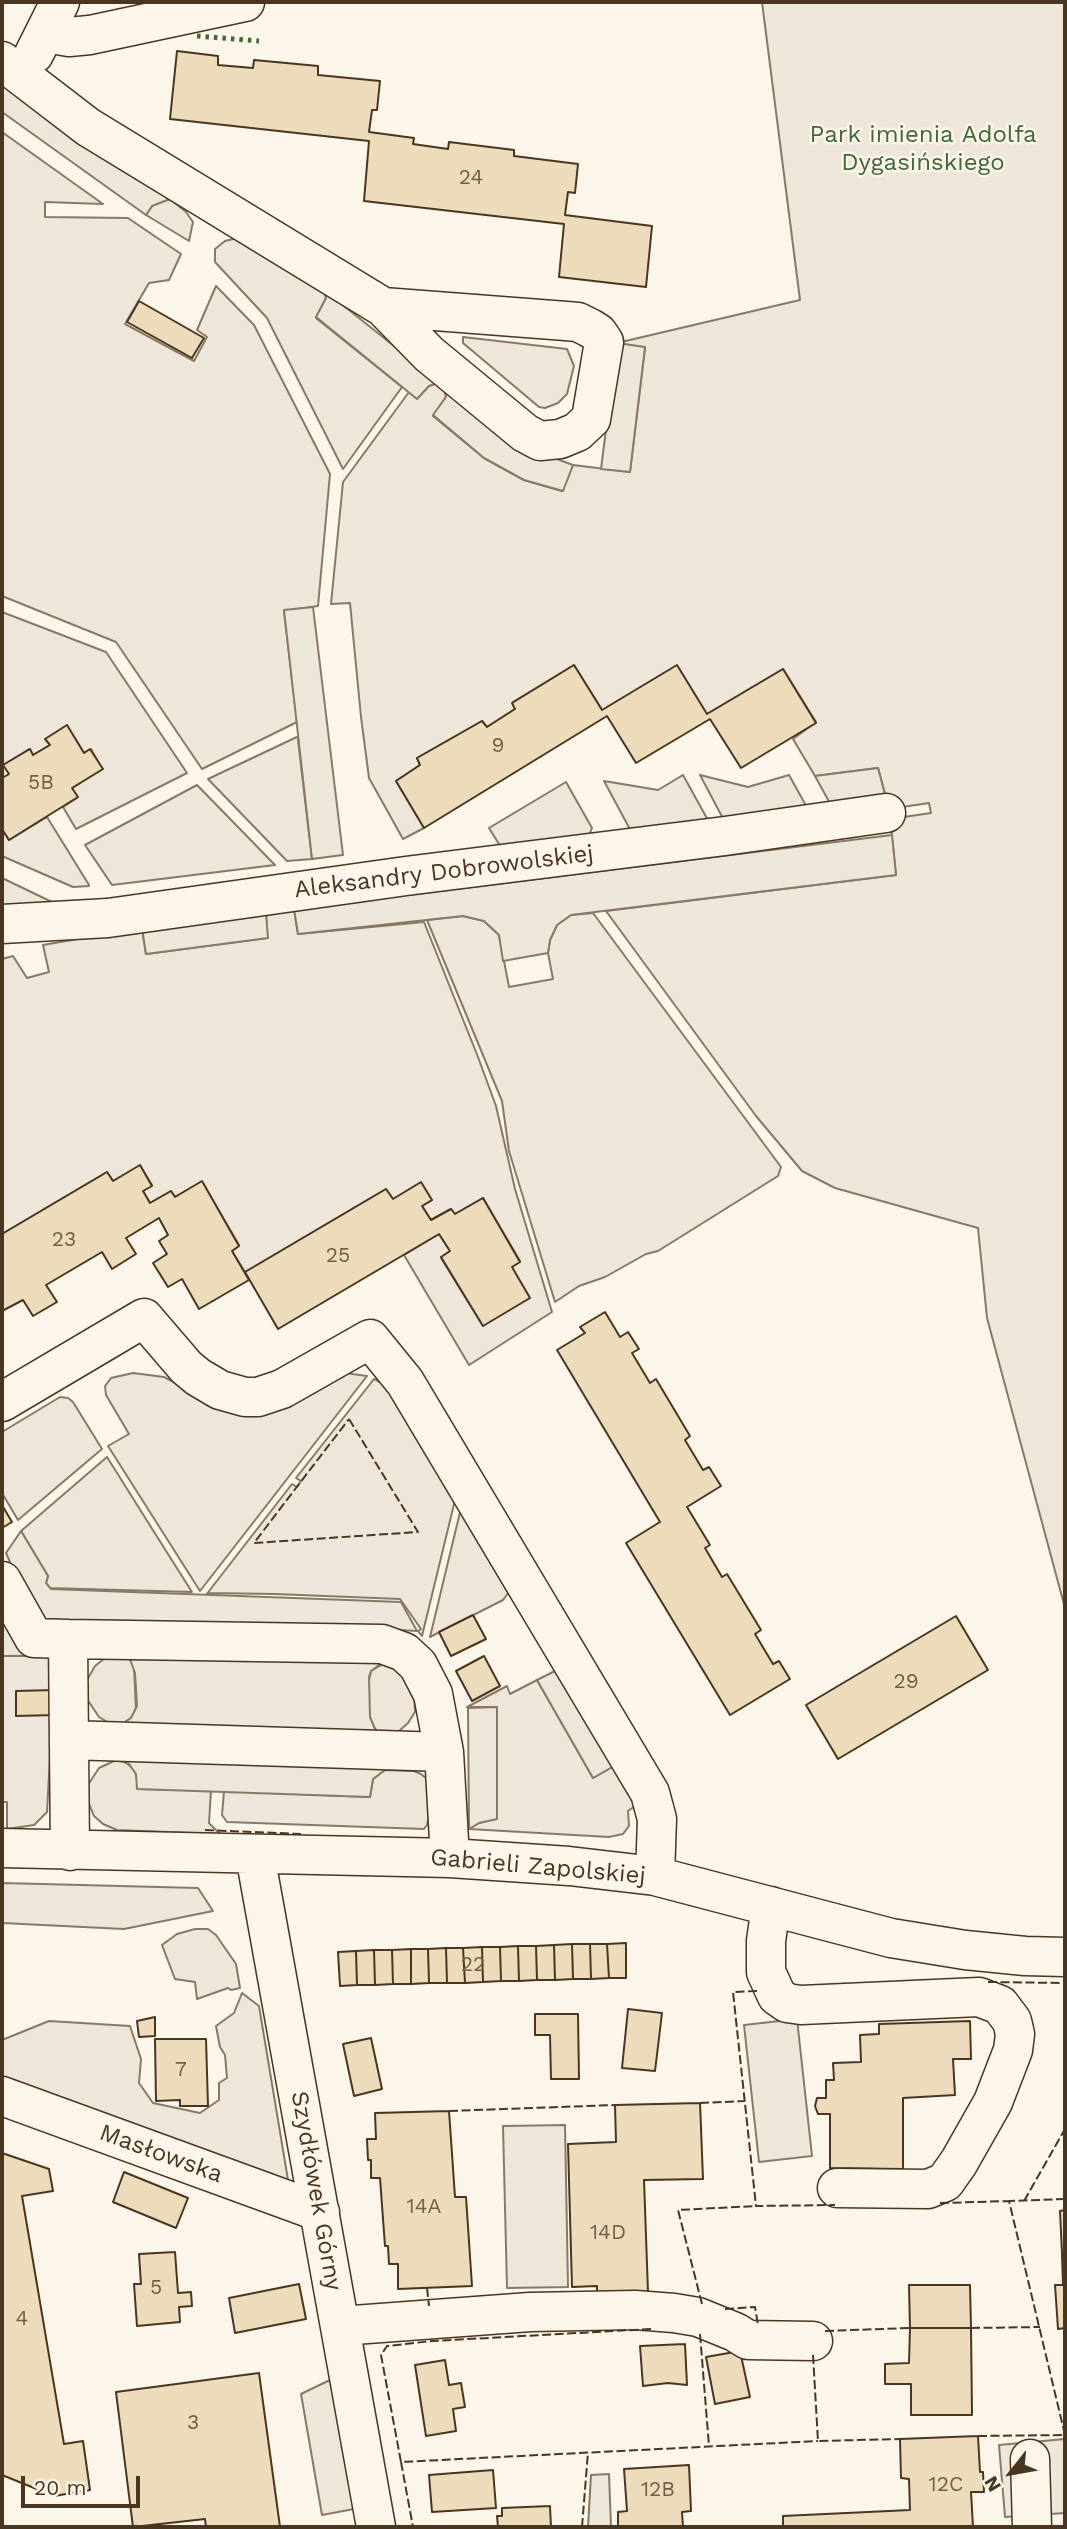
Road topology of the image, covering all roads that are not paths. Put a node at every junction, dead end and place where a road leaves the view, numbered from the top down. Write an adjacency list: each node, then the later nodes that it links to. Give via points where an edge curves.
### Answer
1 (245, 2): 2 (street, via 69,37)
2 (52, 17): 3 (street)
3 (12, 69): 4 (street, via 88,127)
4 (383, 307): 4 (street, via 429,354 536,440 566,437 591,419 604,342 590,328 578,322)
5 (886, 813): 6 (street, Aleksandry Dobrowolskiej, via 108,918)
6 (2, 924)
7 (2, 1402): 16 (street, via 144,1318 198,1377 245,1397 282,1389 370,1339 405,1381 650,1793 657,1819)
8 (2, 1581): 9 (street, via 34,1638)
9 (68, 1639): 10 (street); 11 (street, via 394,1647 426,1677 438,1712)
10 (69, 1740): 11 (street); 13 (street)
11 (444, 1752): 15 (street)
12 (2, 1848): 13 (street, Gabrieli Zapolskiej)
13 (70, 1851): 14 (street, Gabrieli Zapolskiej)
14 (255, 1855): 15 (street, Gabrieli Zapolskiej); 21 (street, Szydłówek Górny)
15 (450, 1858): 16 (street, Gabrieli Zapolskiej)
16 (654, 1876): 17 (street, Gabrieli Zapolskiej)
17 (771, 1906): 18 (street, Gabrieli Zapolskiej, via 891,1938 977,1951); 20 (street, via 766,1972 777,1996 787,2003 979,1997 1000,2005 1012,2021 1013,2050 993,2102 945,2182 928,2189)
18 (1065, 1957)
19 (2, 2096): 21 (street, Masłowska)
20 (837, 2188)
21 (320, 2212): 22 (street, Szydłówek Górny)
22 (340, 2326): 23 (street, via 635,2309 698,2317 748,2340); 25 (street, Szydłówek Górny)
23 (813, 2341)
24 (1030, 2459): 26 (street)
25 (376, 2527)
26 (1032, 2527)

